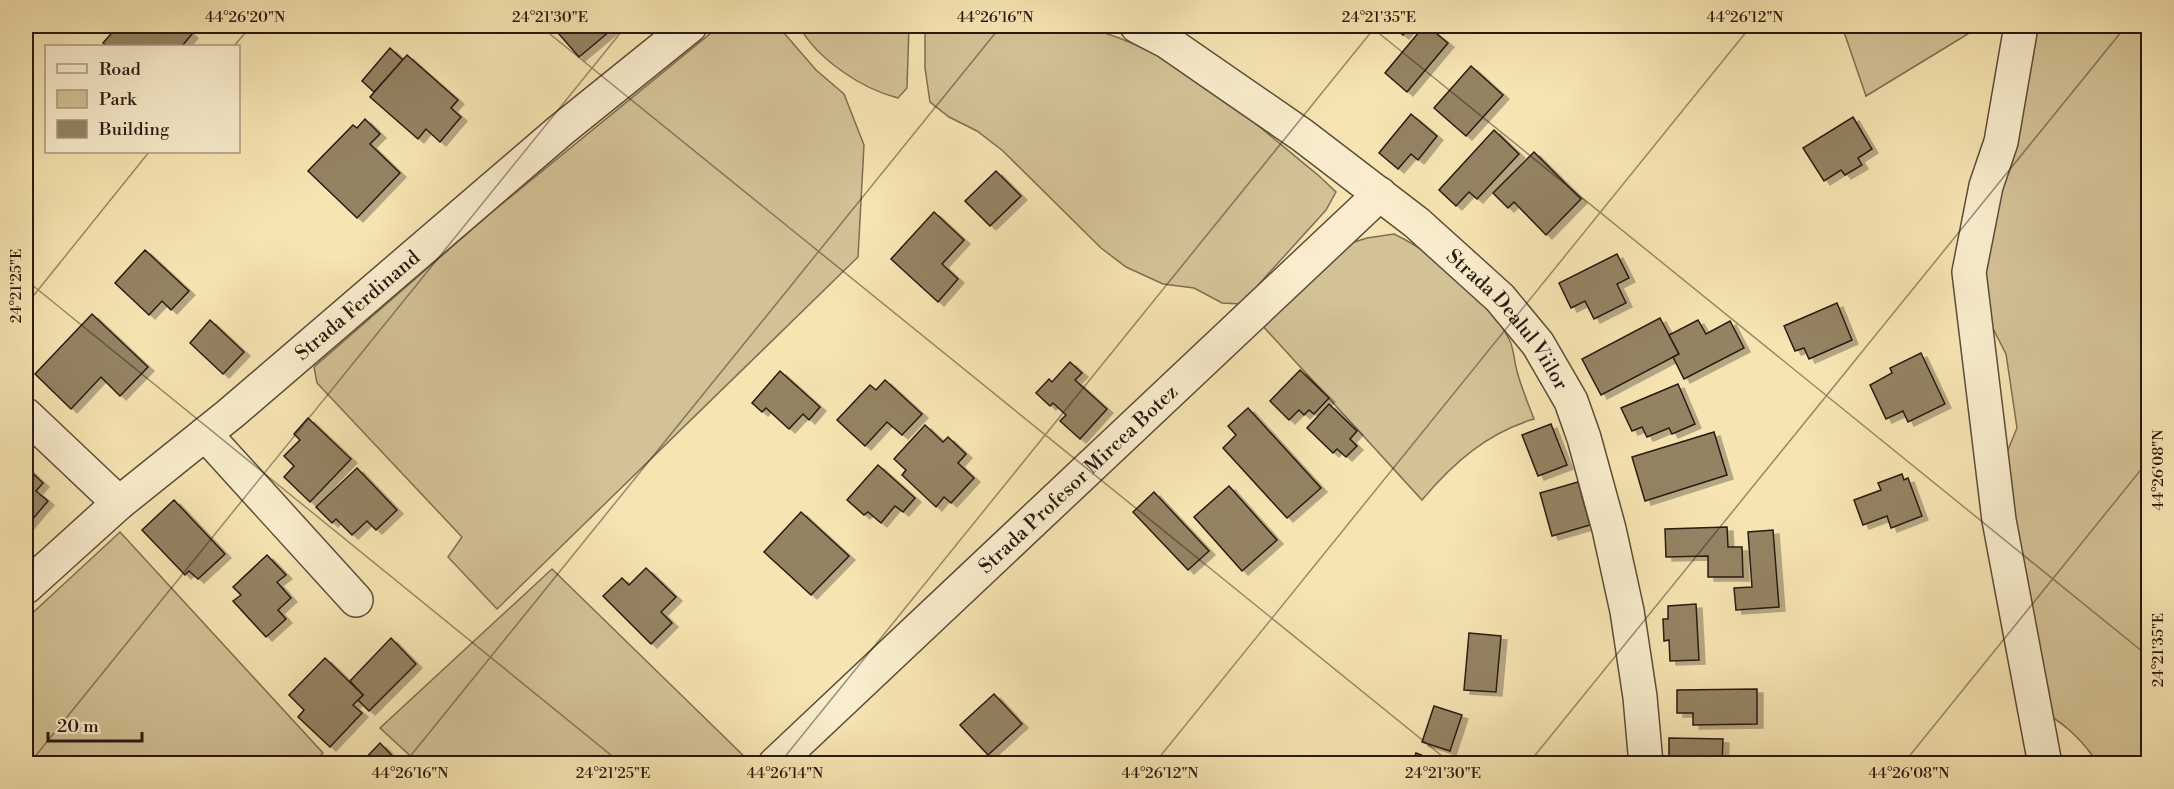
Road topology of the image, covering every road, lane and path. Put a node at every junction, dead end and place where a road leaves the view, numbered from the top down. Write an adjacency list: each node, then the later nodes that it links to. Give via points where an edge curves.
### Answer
1 (690, 26): 6 (street, Strada Ferdinand)
2 (1137, 26): 4 (street, Strada Dealul Viilor, via 1166,41 1302,135)
3 (2021, 26): 12 (street, via 2001,142 1986,186 1969,272 1999,520)
4 (1380, 194): 10 (street, Strada Profesor Mircea Botez); 11 (street, Strada Dealul Viilor, via 1500,298 1538,344 1571,401 1609,529 1627,611)
5 (26, 414): 7 (street)
6 (205, 434): 7 (street, Strada Ferdinand); 9 (street)
7 (119, 503): 8 (street, Strada Ferdinand)
8 (26, 587)
9 (356, 600)
10 (775, 764)
11 (1646, 764)
12 (2045, 764)

